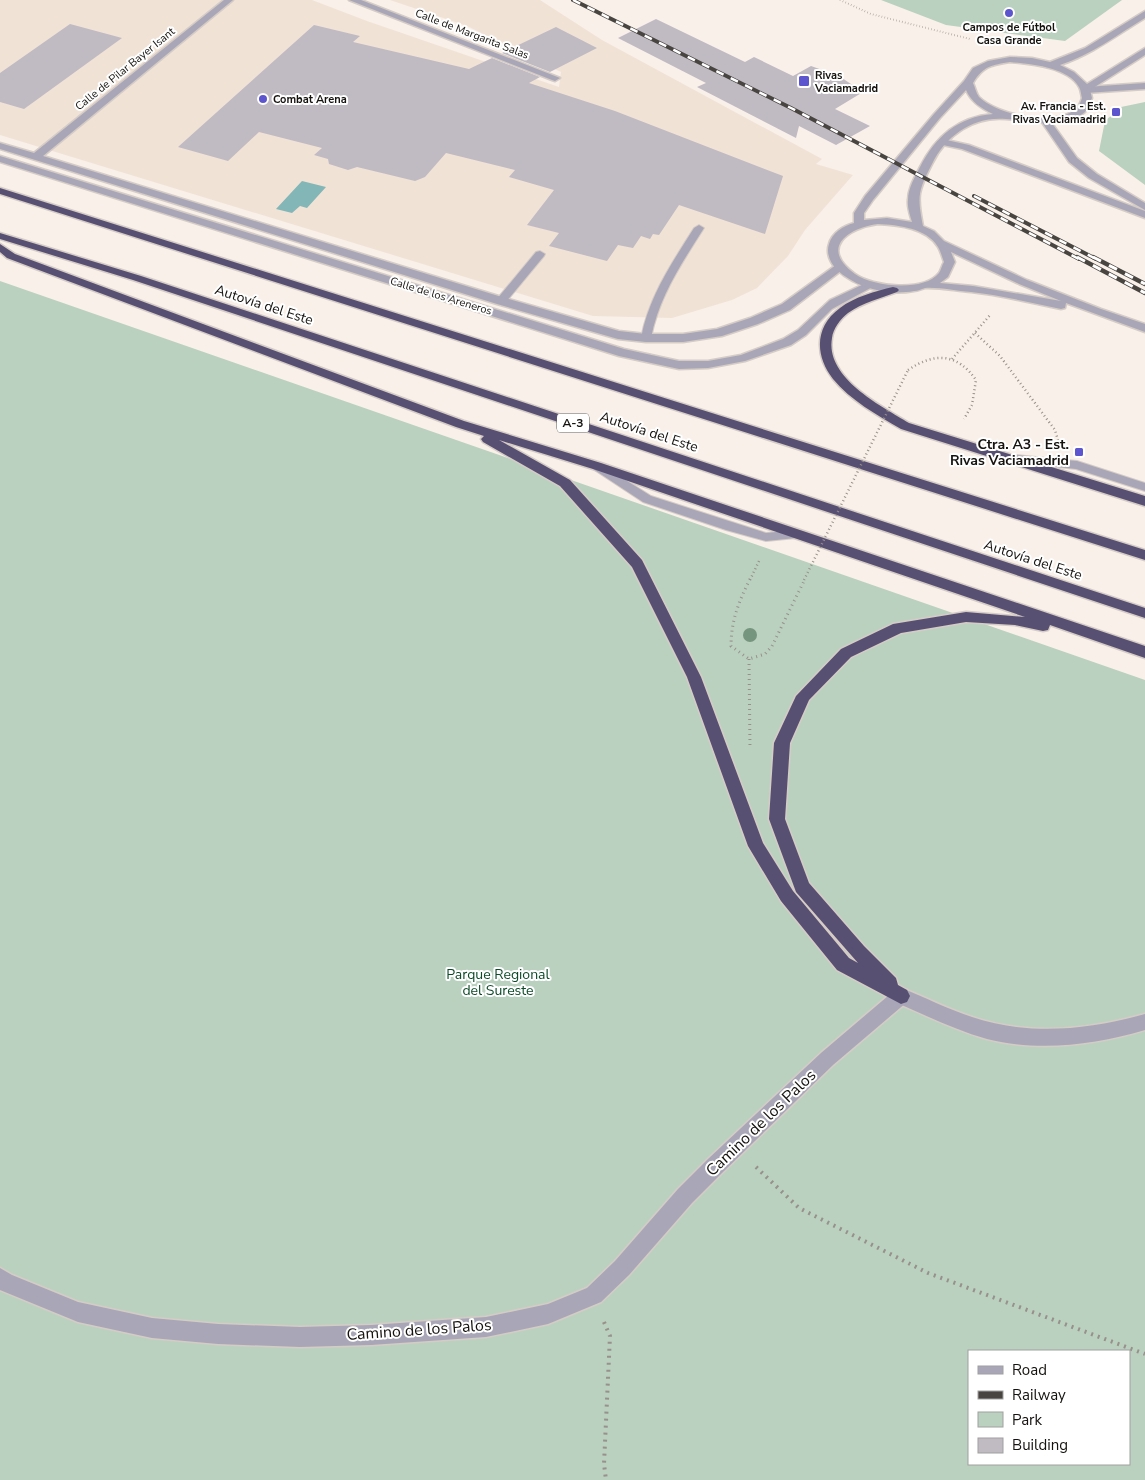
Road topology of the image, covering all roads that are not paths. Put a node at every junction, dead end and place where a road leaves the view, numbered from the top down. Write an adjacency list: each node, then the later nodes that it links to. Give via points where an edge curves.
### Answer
1 (230, 0): 14 (street, Calle de Pilar Bayer Isant)
2 (353, 0): 6 (street, Calle de Margarita Salas)
3 (1145, 14): 5 (street, via 1088,51)
4 (1145, 50): 9 (street)
5 (1051, 65): 7 (street, via 1021,60 998,61 979,68 970,76); 9 (street, via 1072,75)
6 (555, 78)
7 (968, 83): 10 (street, via 970,92 978,101); 19 (street, via 869,198 859,213)
8 (1145, 86): 9 (street)
9 (1086, 90): 11 (street, via 1082,109 1063,118)
10 (1006, 116): 11 (street); 12 (street, via 970,121 955,128)
11 (1046, 121): 17 (street, via 1073,160)
12 (942, 142): 18 (street, via 966,147); 21 (street, via 933,152 917,185 913,201)
13 (0, 146): 14 (street, Calle de los Areneros)
14 (36, 157): 30 (street, Calle de los Areneros)
15 (0, 159): 27 (street, Calle de los Areneros, via 613,350 678,365 705,364 779,347 801,334 836,302)
16 (0, 191): 38 (highway, Autovía del Este)
17 (1145, 207)
18 (1145, 215)
19 (859, 224): 21 (street, via 891,221); 26 (street, via 846,230 835,242 833,253)
20 (699, 228): 33 (lane, via 654,303)
21 (918, 228): 23 (street)
22 (0, 236): 39 (highway, Autovía del Este / A-3, via 146,281)
23 (941, 243): 28 (street, via 948,255 948,266 941,277); 31 (street, via 986,266)
24 (0, 247): 34 (highway, via 11,256)
25 (540, 254): 30 (lane)
26 (840, 267): 27 (street, via 853,278); 33 (street, Calle de los Areneros, via 786,307 754,322 718,333 683,338)
27 (870, 285): 29 (street)
28 (927, 285): 29 (street); 31 (street, via 973,289)
29 (893, 290): 35 (highway, via 842,312 830,327 825,338 826,356 832,370 849,389 905,426)
30 (501, 301): 33 (street, Calle de los Areneros, via 618,335)
31 (1097, 312): 32 (street)
32 (1145, 328)
33 (646, 338)
34 (460, 424): 40 (highway, via 597,466); 42 (highway, via 565,483 637,564 694,677 756,846 787,896 843,964)
35 (1015, 459): 36 (lane, via 1077,465); 37 (highway)
36 (1145, 487)
37 (1145, 501)
38 (1145, 555)
39 (1145, 613)
40 (1120, 643): 41 (highway); 42 (highway, via 1015,620 966,617 898,628 846,652 804,696 782,743 777,819 802,887)
41 (1145, 652)
42 (901, 996): 43 (street, via 997,1033 1040,1038 1119,1031); 44 (street, Camino de los Palos, via 827,1059 735,1147 594,1295 548,1314 486,1327 371,1335 218,1334 152,1328 78,1312)
43 (1145, 1022)
44 (0, 1278)

